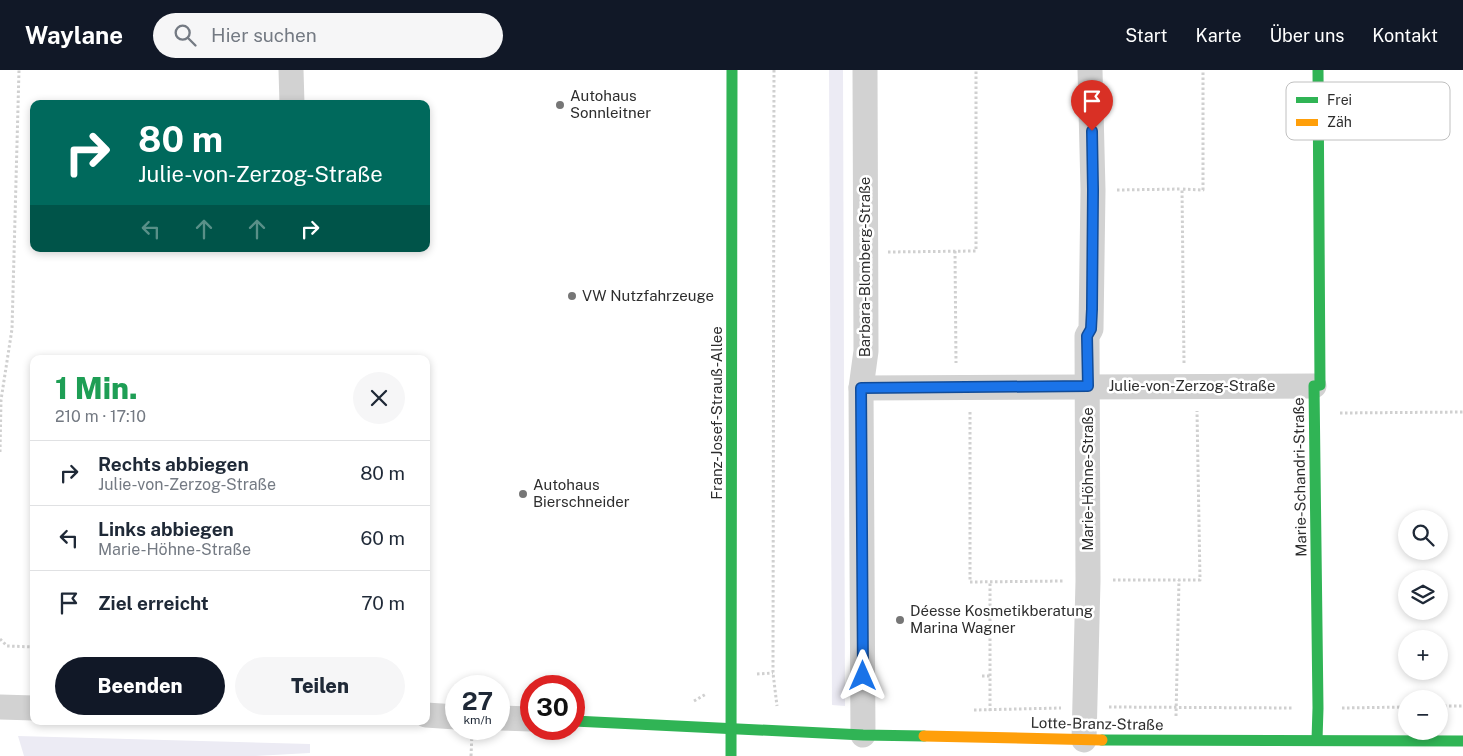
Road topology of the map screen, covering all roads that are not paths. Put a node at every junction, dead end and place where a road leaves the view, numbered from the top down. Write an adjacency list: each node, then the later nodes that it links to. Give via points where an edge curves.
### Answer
1 (291, 70): 5 (street)
2 (732, 70): 15 (street, Franz-Josef-Strauß-Allee)
3 (865, 70): 9 (street, Barbara-Blomberg-Straße, via 866,351)
4 (1090, 70): 7 (street, Marie-Höhne-Straße, via 1093,190)
5 (292, 100)
6 (1318, 140): 8 (street, Marie-Schandri-Straße, via 1320,385)
7 (1088, 386): 8 (street, Julie-von-Zerzog-Straße); 9 (street, Julie-von-Zerzog-Straße); 17 (street, Marie-Höhne-Straße)
8 (1314, 386): 18 (street, Marie-Schandri-Straße)
9 (861, 388): 16 (street, Barbara-Blomberg-Straße)
10 (0, 707): 11 (street)
11 (30, 708)
12 (430, 715): 13 (street)
13 (445, 716)
14 (585, 721): 15 (street, Lotte-Branz-Straße)
15 (731, 728): 16 (street, Lotte-Branz-Straße); 20 (street, Franz-Josef-Strauß-Allee)
16 (863, 735): 17 (street, Lotte-Branz-Straße)
17 (1084, 740): 18 (street, Lotte-Branz-Straße)
18 (1317, 740): 19 (street, Lotte-Branz-Straße)
19 (1463, 741)
20 (731, 756)

